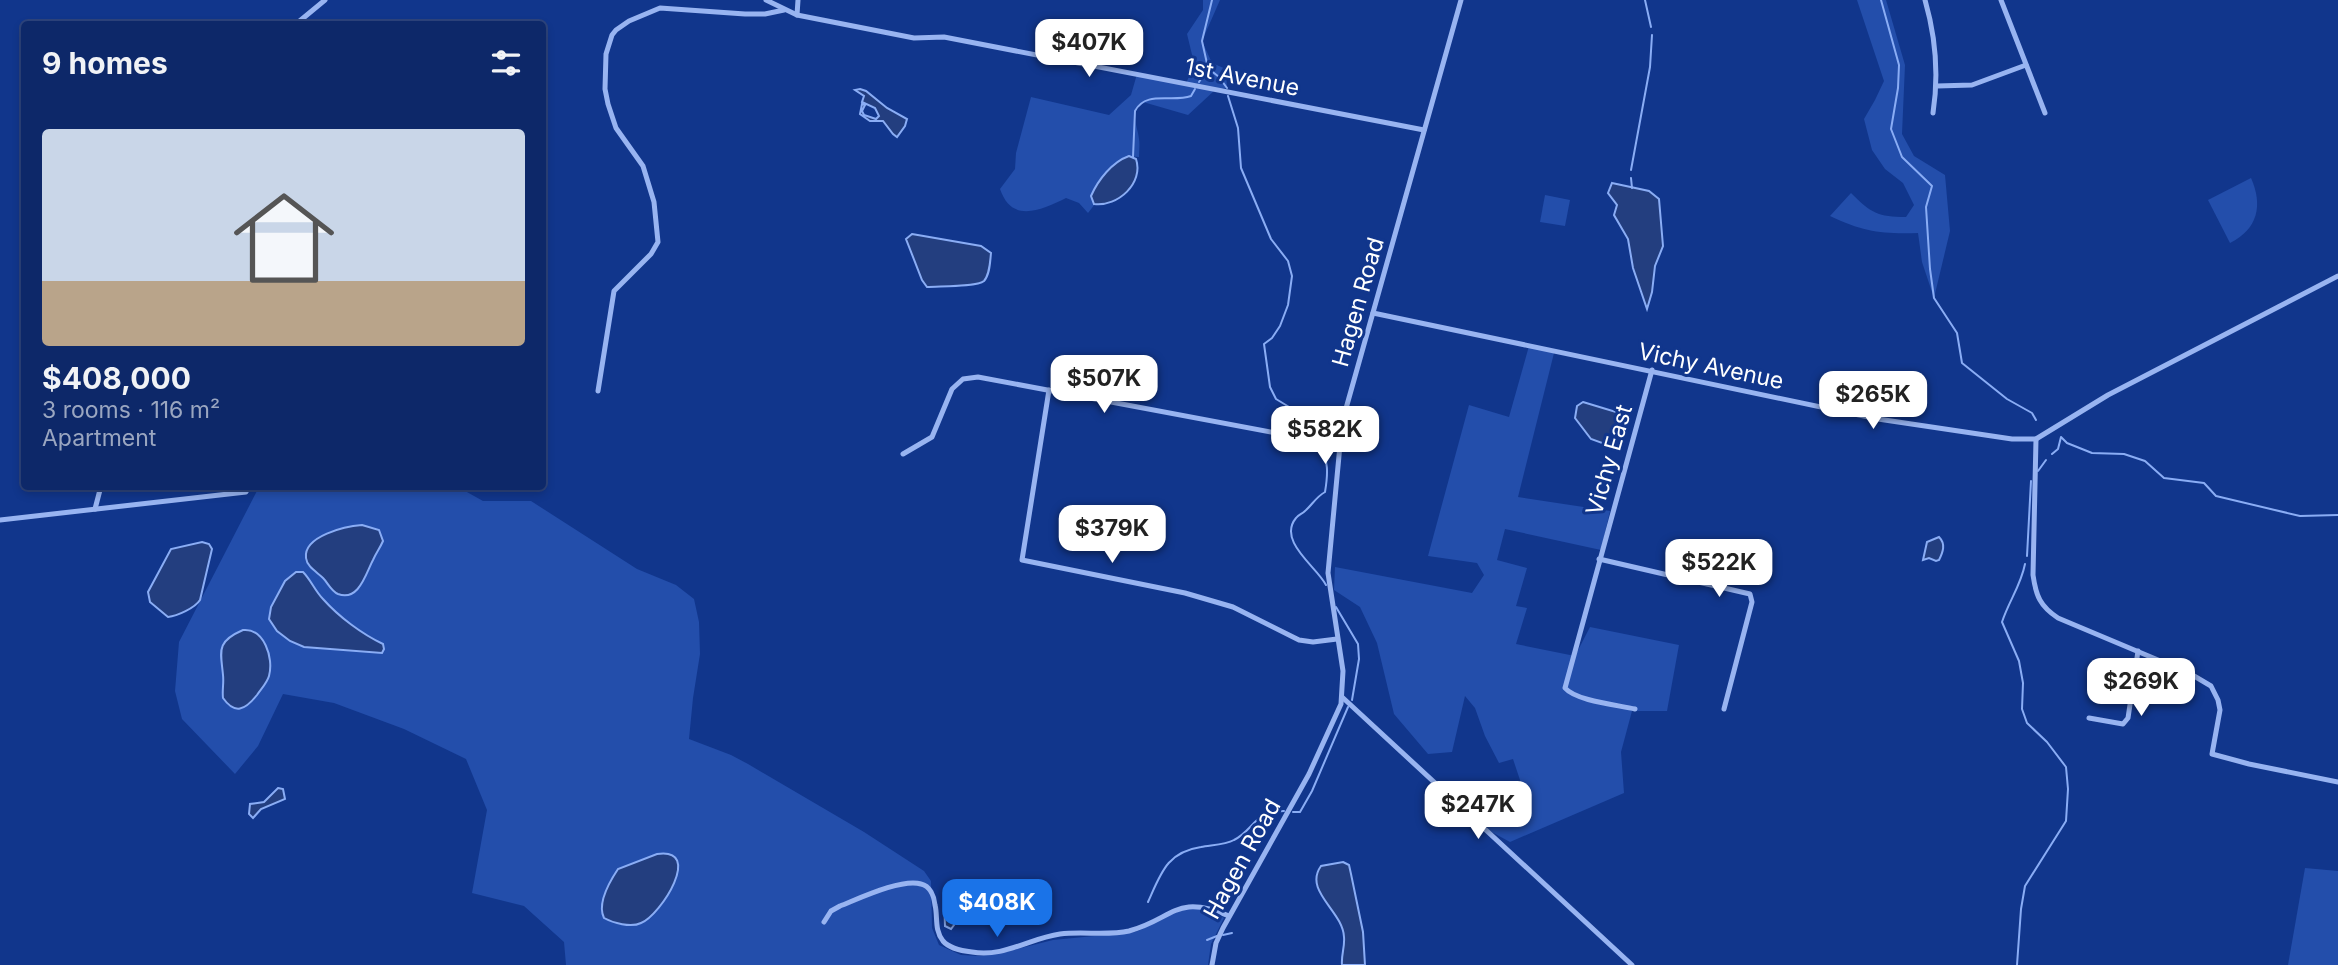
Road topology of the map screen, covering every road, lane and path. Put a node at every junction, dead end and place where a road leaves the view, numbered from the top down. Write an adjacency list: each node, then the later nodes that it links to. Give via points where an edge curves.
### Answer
1 (326, 0): 9 (street)
2 (766, 0): 7 (street, 1st Avenue)
3 (799, 0): 8 (street)
4 (1461, 0): 14 (street, Hagen Road)
5 (1925, 0): 11 (street)
6 (2001, 0): 10 (street)
7 (784, 10): 8 (street, 1st Avenue); 19 (street, via 744,14 660,8 629,21 612,35 606,54 608,104 615,128 643,166 654,202 658,242 614,291)
8 (797, 15): 14 (street, 1st Avenue, via 914,37 944,37)
9 (300, 21)
10 (2026, 65): 11 (street, via 1972,85); 13 (street)
11 (1937, 86): 12 (street)
12 (1933, 113)
13 (2045, 113)
14 (1424, 130): 16 (street, Hagen Road)
15 (2338, 276): 20 (street, via 2108,395)
16 (1373, 313): 17 (street, Vichy Avenue); 21 (street, Hagen Road)
17 (1652, 370): 20 (street, Vichy Avenue, via 1878,419); 27 (street, Vichy East)
18 (1049, 390): 21 (street); 22 (street, via 978,377 963,379 952,389 932,438); 28 (street, via 1022,560 1185,593 1233,607 1299,640)
19 (598, 391)
20 (2036, 439): 29 (street, via 2033,575 2038,600 2058,618)
21 (1340, 446): 28 (street, Hagen Road, via 1328,573)
22 (903, 454)
23 (100, 490): 25 (street)
24 (247, 490): 25 (street)
25 (95, 509): 26 (street)
26 (0, 520)
27 (1599, 559): 31 (street, Vichy East, via 1565,688 1579,696); 32 (street, via 1750,594 1752,602)
28 (1337, 639): 30 (street, Hagen Road)
29 (2138, 651): 33 (street, via 2128,718 2123,724); 34 (street, via 2211,686 2220,710 2212,754)
30 (1342, 696): 35 (street, Hagen Road, via 1309,774); 38 (street)
31 (1635, 709)
32 (1724, 709)
33 (2089, 718)
34 (2338, 782)
35 (1229, 916): 36 (street, via 1187,907 1128,931 1057,935 1010,949 974,953 943,940 930,891 920,883 907,883 838,907); 37 (street, Hagen Road)
36 (824, 922)
37 (1212, 965)
38 (1632, 965)

